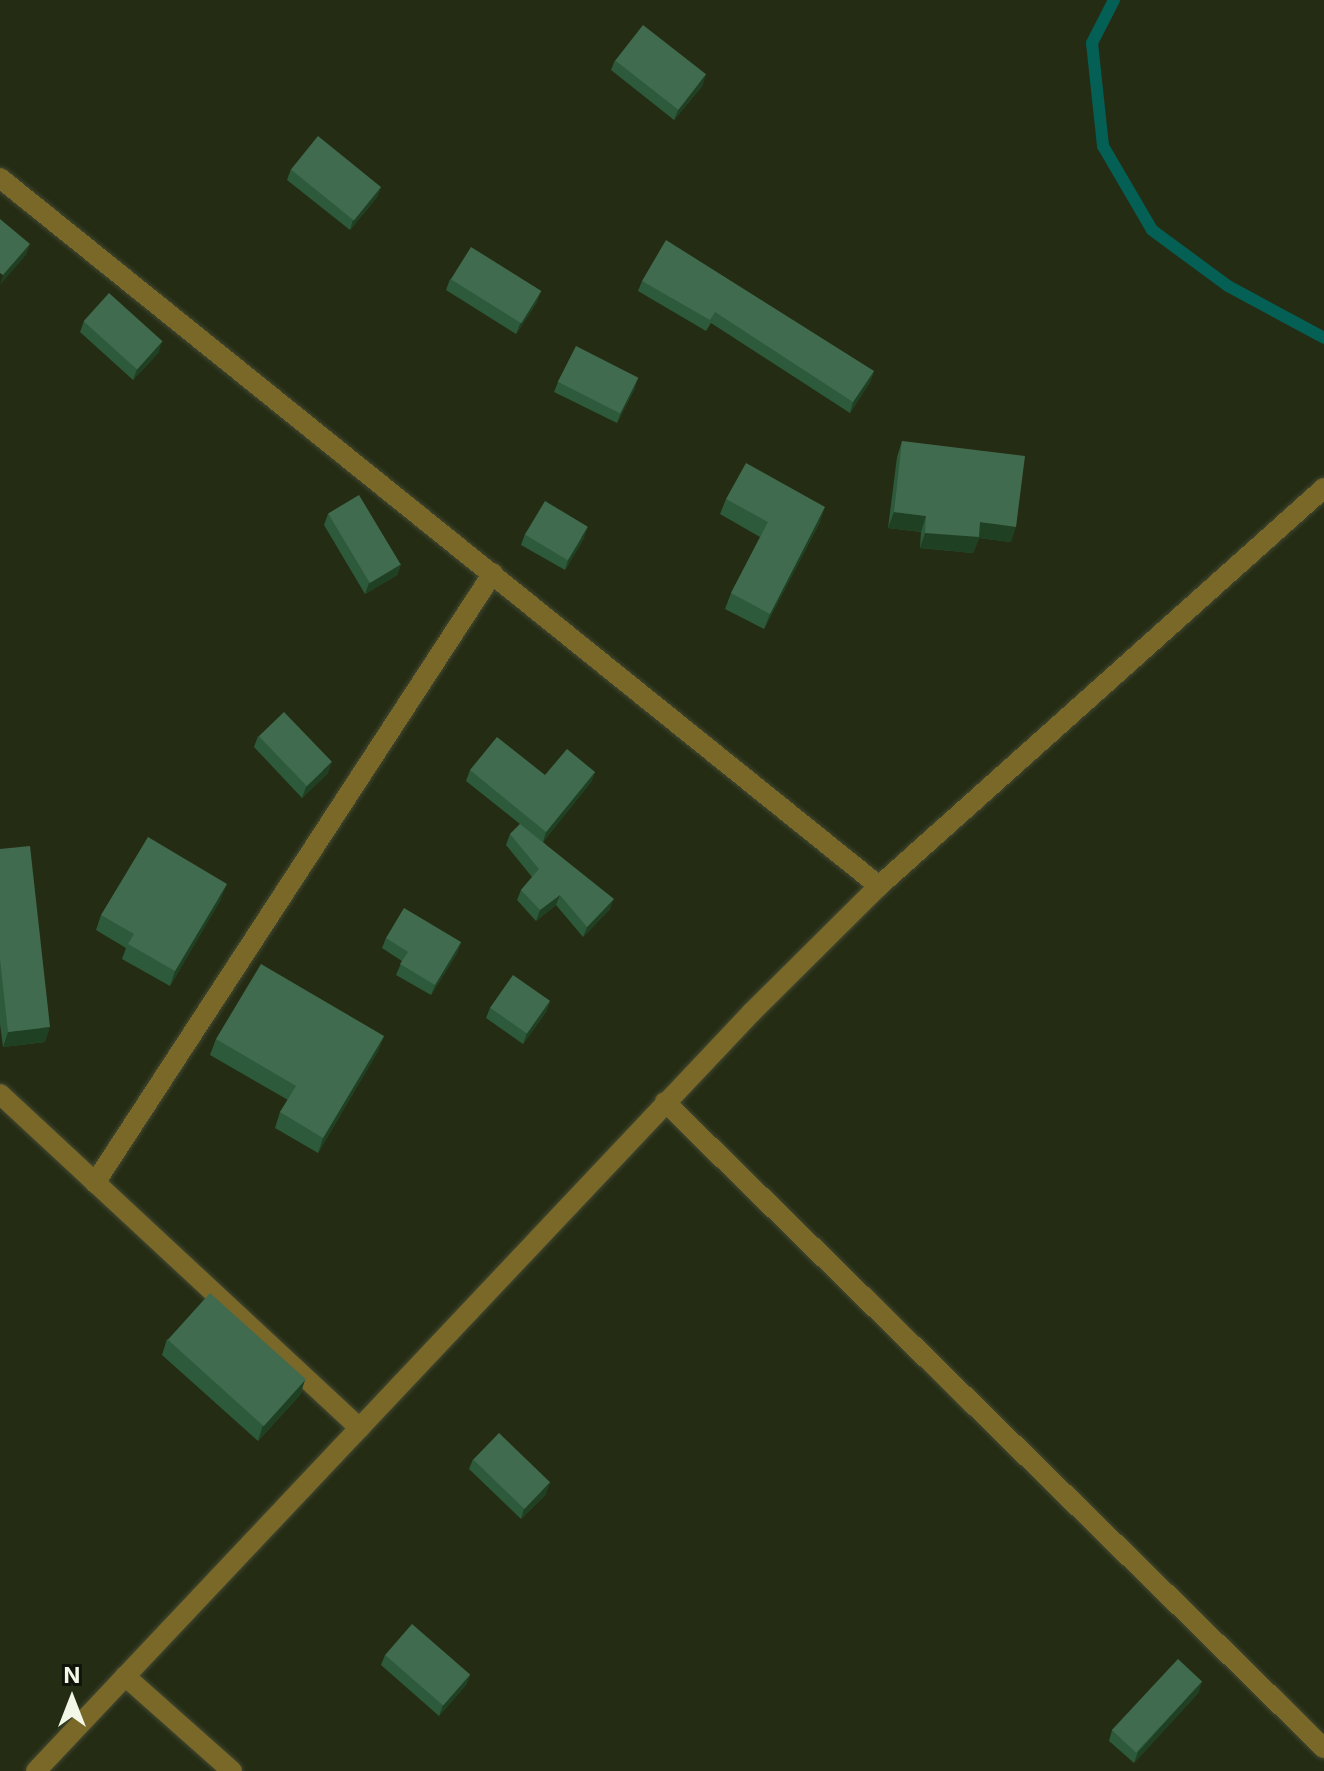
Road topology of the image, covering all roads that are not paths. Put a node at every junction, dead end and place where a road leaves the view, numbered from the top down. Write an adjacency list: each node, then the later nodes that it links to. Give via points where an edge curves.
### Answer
1 (0, 178): 3 (street)
2 (1324, 488): 4 (street)
3 (493, 573): 4 (street); 7 (street)
4 (879, 886): 6 (street)
5 (0, 1094): 7 (street)
6 (665, 1102): 8 (street); 10 (street)
7 (95, 1183): 8 (street)
8 (360, 1428): 9 (street)
9 (125, 1676): 11 (street); 12 (street)
10 (1324, 1748)
11 (36, 1771)
12 (232, 1771)

